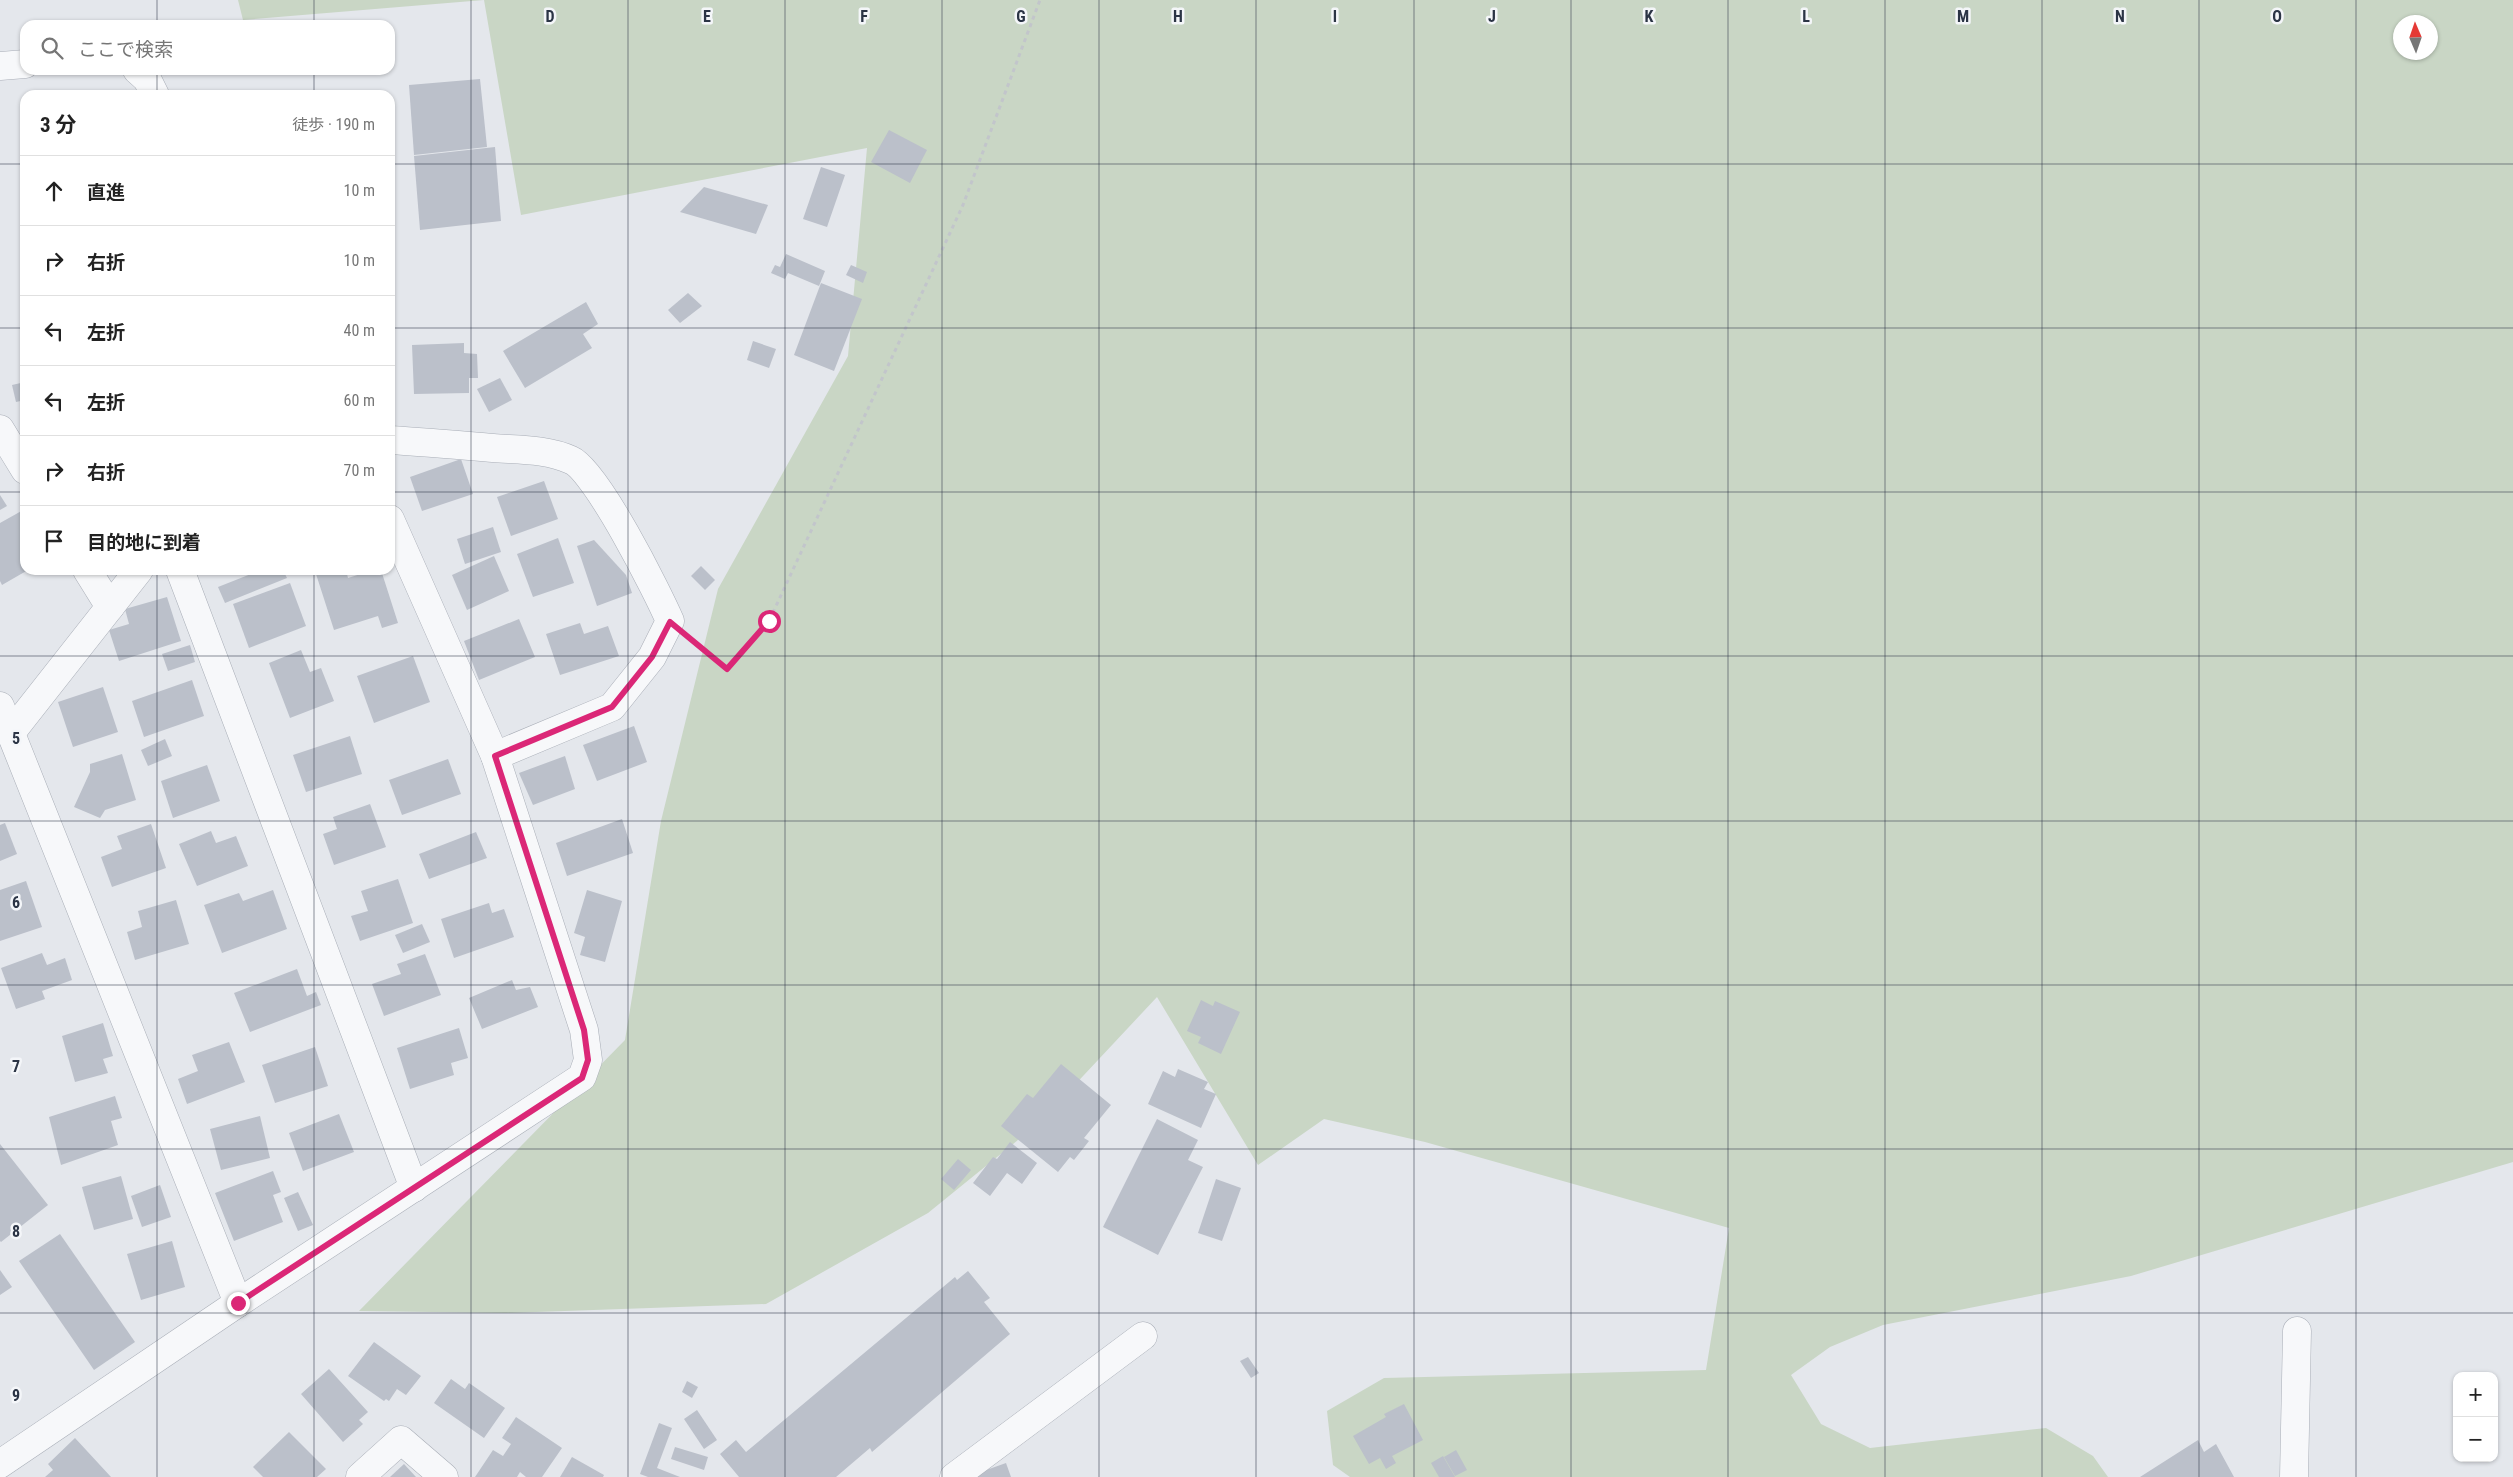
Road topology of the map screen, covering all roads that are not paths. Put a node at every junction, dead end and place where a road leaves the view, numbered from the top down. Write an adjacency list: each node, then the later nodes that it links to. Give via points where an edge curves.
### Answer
1 (20, 64): 2 (street)
2 (0, 66)
3 (143, 75): 4 (street)
4 (152, 90)
5 (0, 429): 7 (street)
6 (395, 440): 15 (street, via 543,452 573,460 588,476 622,528 670,622 652,657 612,707)
7 (20, 462)
8 (395, 530): 15 (street)
9 (90, 575): 12 (street)
10 (135, 575): 12 (street)
11 (182, 575): 16 (street)
12 (110, 607): 14 (street)
13 (0, 706): 14 (street)
14 (10, 734): 17 (street)
15 (495, 756): 16 (street, via 584,1030 588,1060 582,1078)
16 (414, 1188): 17 (street)
17 (238, 1303): 20 (street)
18 (2297, 1331): 24 (street)
19 (1143, 1336): 23 (street)
20 (0, 1464)
21 (360, 1477): 22 (street, via 401,1440)
22 (444, 1477)
23 (954, 1477)
24 (2294, 1477)

